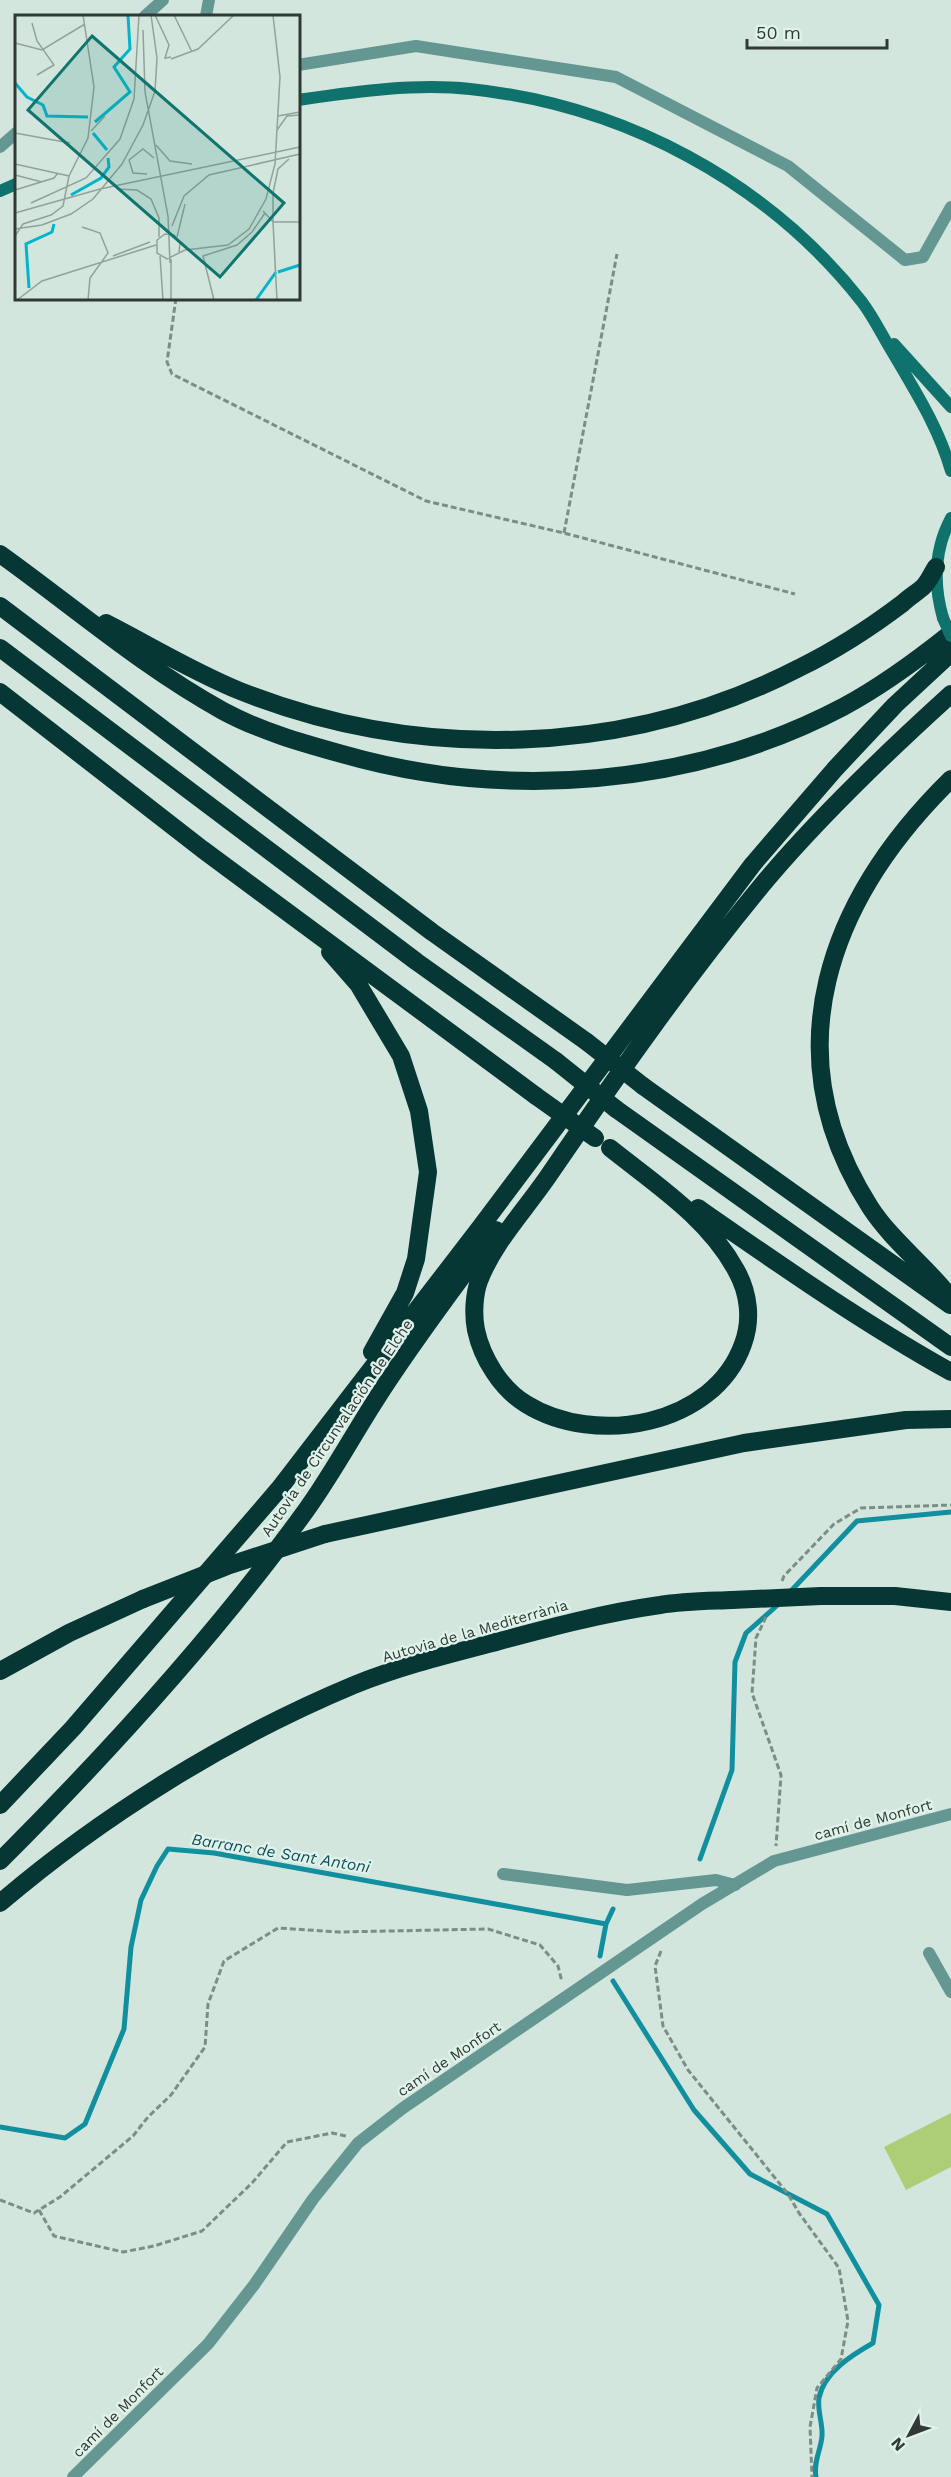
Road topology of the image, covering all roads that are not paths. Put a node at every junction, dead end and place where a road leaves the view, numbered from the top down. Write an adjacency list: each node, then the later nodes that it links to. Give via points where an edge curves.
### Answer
1 (163, 0): 3 (street)
2 (209, 0): 4 (street)
3 (146, 15)
4 (206, 15)
5 (300, 65): 11 (street, via 416,46 616,78 788,166 905,261 923,256)
6 (300, 100): 12 (main road, via 418,88 468,89 523,96 616,122 721,174 777,216 817,251)
7 (15, 134): 8 (street)
8 (0, 147)
9 (15, 184): 10 (main road)
10 (0, 191)
11 (951, 207)
12 (872, 318): 13 (main road); 14 (main road, via 926,409)
13 (951, 407)
14 (951, 471)
15 (951, 518): 17 (main road)
16 (0, 554): 18 (highway)
17 (936, 567): 18 (highway, via 924,586 852,639 743,694 641,725 490,741 367,729 280,706 202,675); 20 (main road, via 936,584)
18 (70, 604): 20 (highway, via 107,636 225,712 277,734 427,774 512,781 592,779 651,771 754,745 842,708 906,669)
19 (0, 606): 30 (highway, bridge, via 432,932)
20 (948, 629)
21 (0, 648): 31 (highway, bridge, via 616,1109)
22 (951, 653): 33 (highway, via 834,770 753,864)
23 (0, 692): 26 (highway)
24 (951, 694): 27 (highway, via 852,787 768,878 700,963)
25 (951, 779): 29 (highway, via 887,855 846,923 822,1005 819,1046 823,1092 833,1132 858,1187 892,1235)
26 (306, 926): 28 (highway, bridge); 33 (highway, via 358,984 401,1056 419,1111 428,1172 416,1259 405,1293)
27 (593, 1110): 28 (highway, via 494,1253 478,1283 476,1330 501,1383 524,1403 548,1416 583,1423 633,1424 673,1415 693,1405 722,1381 748,1330 748,1303 739,1273 721,1245 693,1215); 39 (highway, Autovía de Circunvalación de Elche, via 520,1196 375,1401 308,1508 242,1595 126,1730)
28 (602, 1143): 32 (highway, via 810,1286)
29 (951, 1298)
30 (951, 1306)
31 (951, 1347)
32 (951, 1372)
33 (334, 1419): 37 (highway, Autovía de Circunvalación de Elche, via 114,1681)
34 (951, 1419): 36 (highway, bridge, via 906,1420 744,1443 325,1534 143,1599)
35 (951, 1602): 42 (highway, Autovia de la Mediterrània, bridge, via 895,1596 821,1596 662,1604 581,1620 435,1658 355,1685 191,1768 84,1838)
36 (0, 1671)
37 (0, 1805)
38 (951, 1814): 41 (street, camí de Monfort, via 774,1862)
39 (0, 1861)
40 (503, 1874): 41 (street, via 627,1890 716,1880)
41 (735, 1885): 45 (street, camí de Monfort, via 403,2108 362,2140 313,2199 208,2344)
42 (0, 1903)
43 (929, 1953): 44 (street)
44 (951, 1992)
45 (73, 2477)

